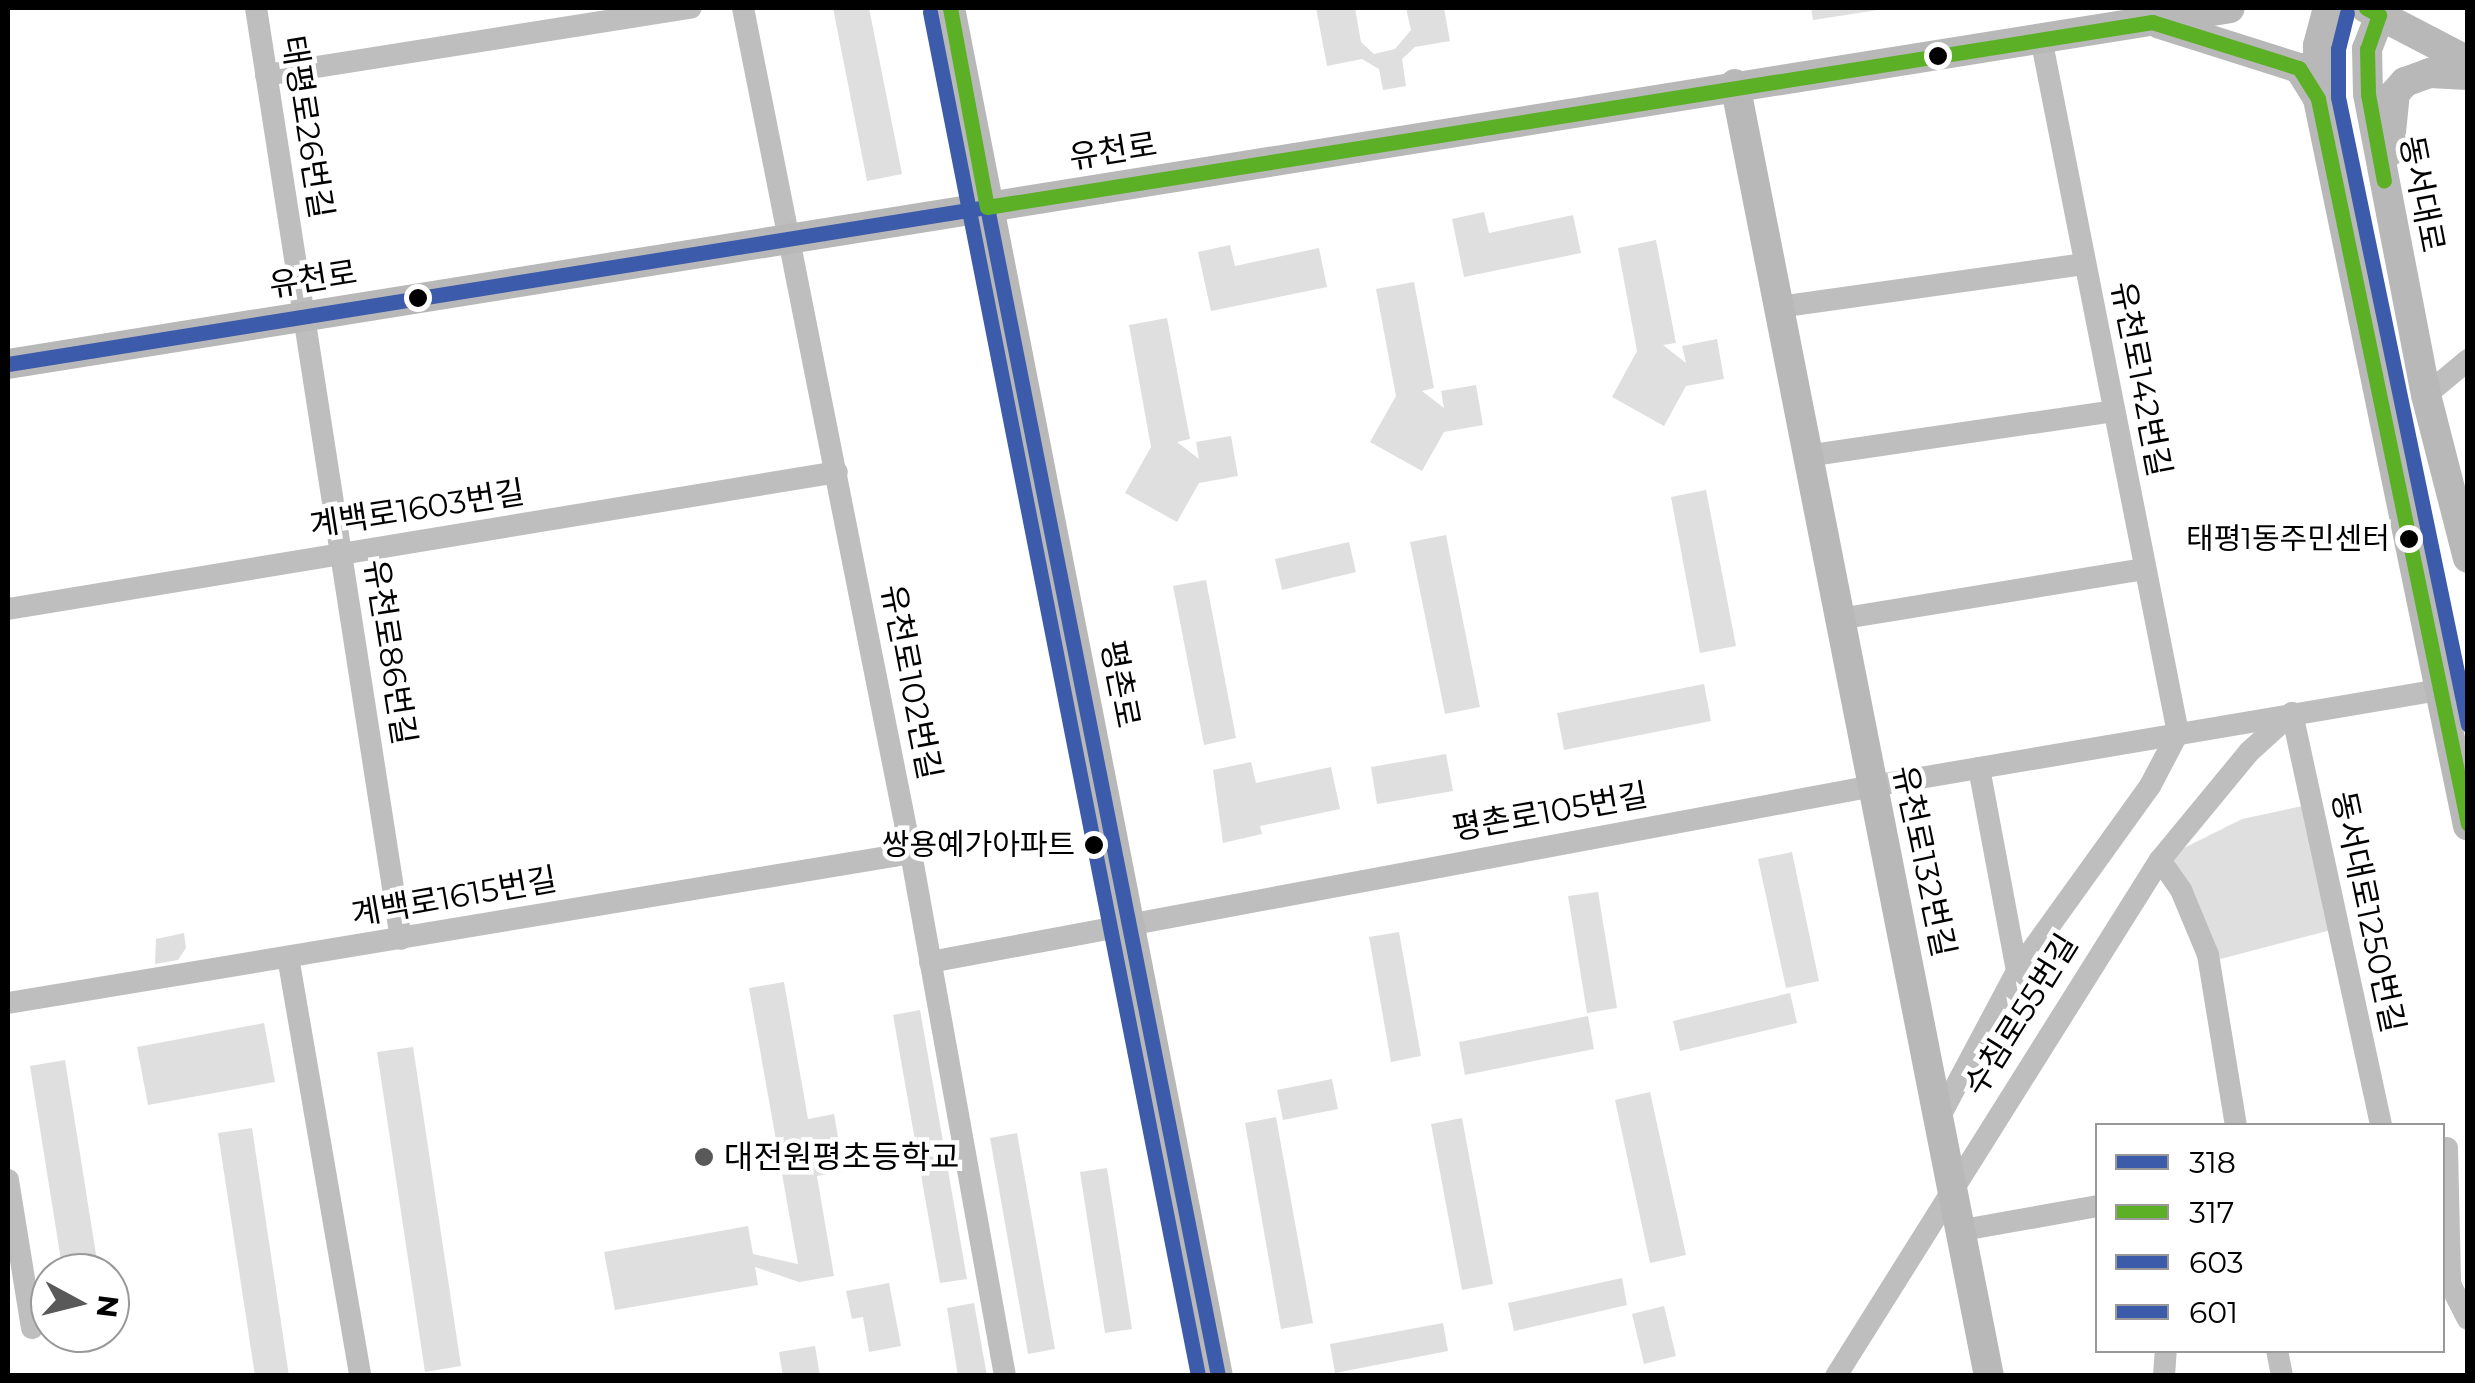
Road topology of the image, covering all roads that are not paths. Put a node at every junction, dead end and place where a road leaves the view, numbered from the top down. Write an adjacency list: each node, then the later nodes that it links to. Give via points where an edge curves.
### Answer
1 (256, 8): 11 (street, 태평로26번길)
2 (691, 8): 11 (street)
3 (743, 8): 17 (street, 유천로102번길)
4 (950, 8): 16 (main road, 평촌로)
5 (2230, 8): 8 (main road, 유천로)
6 (2328, 8): 14 (main road, via 2318,46)
7 (2376, 10): 10 (main road); 15 (main road, 동서대로, via 2367,48 2368,94)
8 (2152, 22): 9 (main road, 유천로); 14 (main road, via 2299,68)
9 (2041, 38): 13 (main road, 유천로); 18 (street, 유천로142번길)
10 (2468, 62)
11 (266, 75): 20 (street, 태평로26번길)
12 (2468, 75): 15 (main road, via 2430,72 2395,93)
13 (1736, 84): 16 (main road, 유천로); 19 (main road, 유천로132번길)
14 (2318, 100): 32 (main road)
15 (2385, 190): 23 (main road, 동서대로)
16 (988, 207): 17 (main road, 유천로); 40 (main road, 평촌로)
17 (791, 238): 20 (main road, 유천로); 26 (street, 유천로102번길)
18 (2084, 264): 19 (street); 24 (street, 유천로142번길)
19 (1778, 307): 25 (main road, 유천로132번길)
20 (304, 316): 22 (main road, 유천로); 27 (street, 유천로86번길)
21 (2468, 360): 23 (street)
22 (8, 364)
23 (2426, 395): 28 (main road, 동서대로)
24 (2114, 411): 25 (street); 29 (street, 유천로142번길)
25 (1806, 456): 31 (main road, 유천로132번길)
26 (837, 472): 27 (street, 계백로1603번길); 38 (street, 유천로102번길)
27 (342, 554): 30 (street, 계백로1603번길); 41 (street, 유천로86번길)
28 (2468, 558)
29 (2146, 568): 31 (street); 34 (street, 유천로142번길)
30 (8, 609)
31 (1839, 619): 36 (main road, 유천로132번길)
32 (2438, 690): 33 (street, 평촌로105번길); 37 (main road)
33 (2292, 713): 34 (street, 평촌로105번길); 39 (street, 수침로55번길, via 2249,752); 48 (street, 동서대로1250번길)
34 (2178, 733): 35 (street, 평촌로105번길); 44 (street, via 2150,786)
35 (1979, 768): 36 (street, 평촌로105번길); 44 (street)
36 (1873, 786): 40 (street, 평촌로105번길); 46 (main road, 유천로132번길)
37 (2468, 826)
38 (911, 853): 41 (street, 계백로1615번길); 43 (street, 유천로102번길)
39 (2160, 860): 47 (street, via 2181,890 2208,955); 51 (street, 수침로55번길)
40 (1132, 920): 43 (street, 평촌로105번길); 58 (main road, 평촌로)
41 (401, 939): 42 (street, 계백로1615번길)
42 (288, 958): 45 (street, 계백로1615번길); 56 (street)
43 (930, 962): 57 (street, 유천로102번길)
44 (2017, 972): 46 (street)
45 (8, 1003)
46 (1940, 1116): 51 (main road, 유천로132번길)
47 (2236, 1123)
48 (2379, 1123)
49 (2452, 1147): 55 (street, via 2450,1284)
50 (8, 1180): 54 (street)
51 (1954, 1182): 53 (main road, 유천로132번길); 59 (street, 수침로55번길)
52 (2095, 1207): 53 (street)
53 (1963, 1230): 60 (main road, 유천로132번길)
54 (30, 1316)
55 (2468, 1319)
56 (360, 1376)
57 (1005, 1376)
58 (1218, 1376)
59 (1836, 1376)
60 (1988, 1376)

